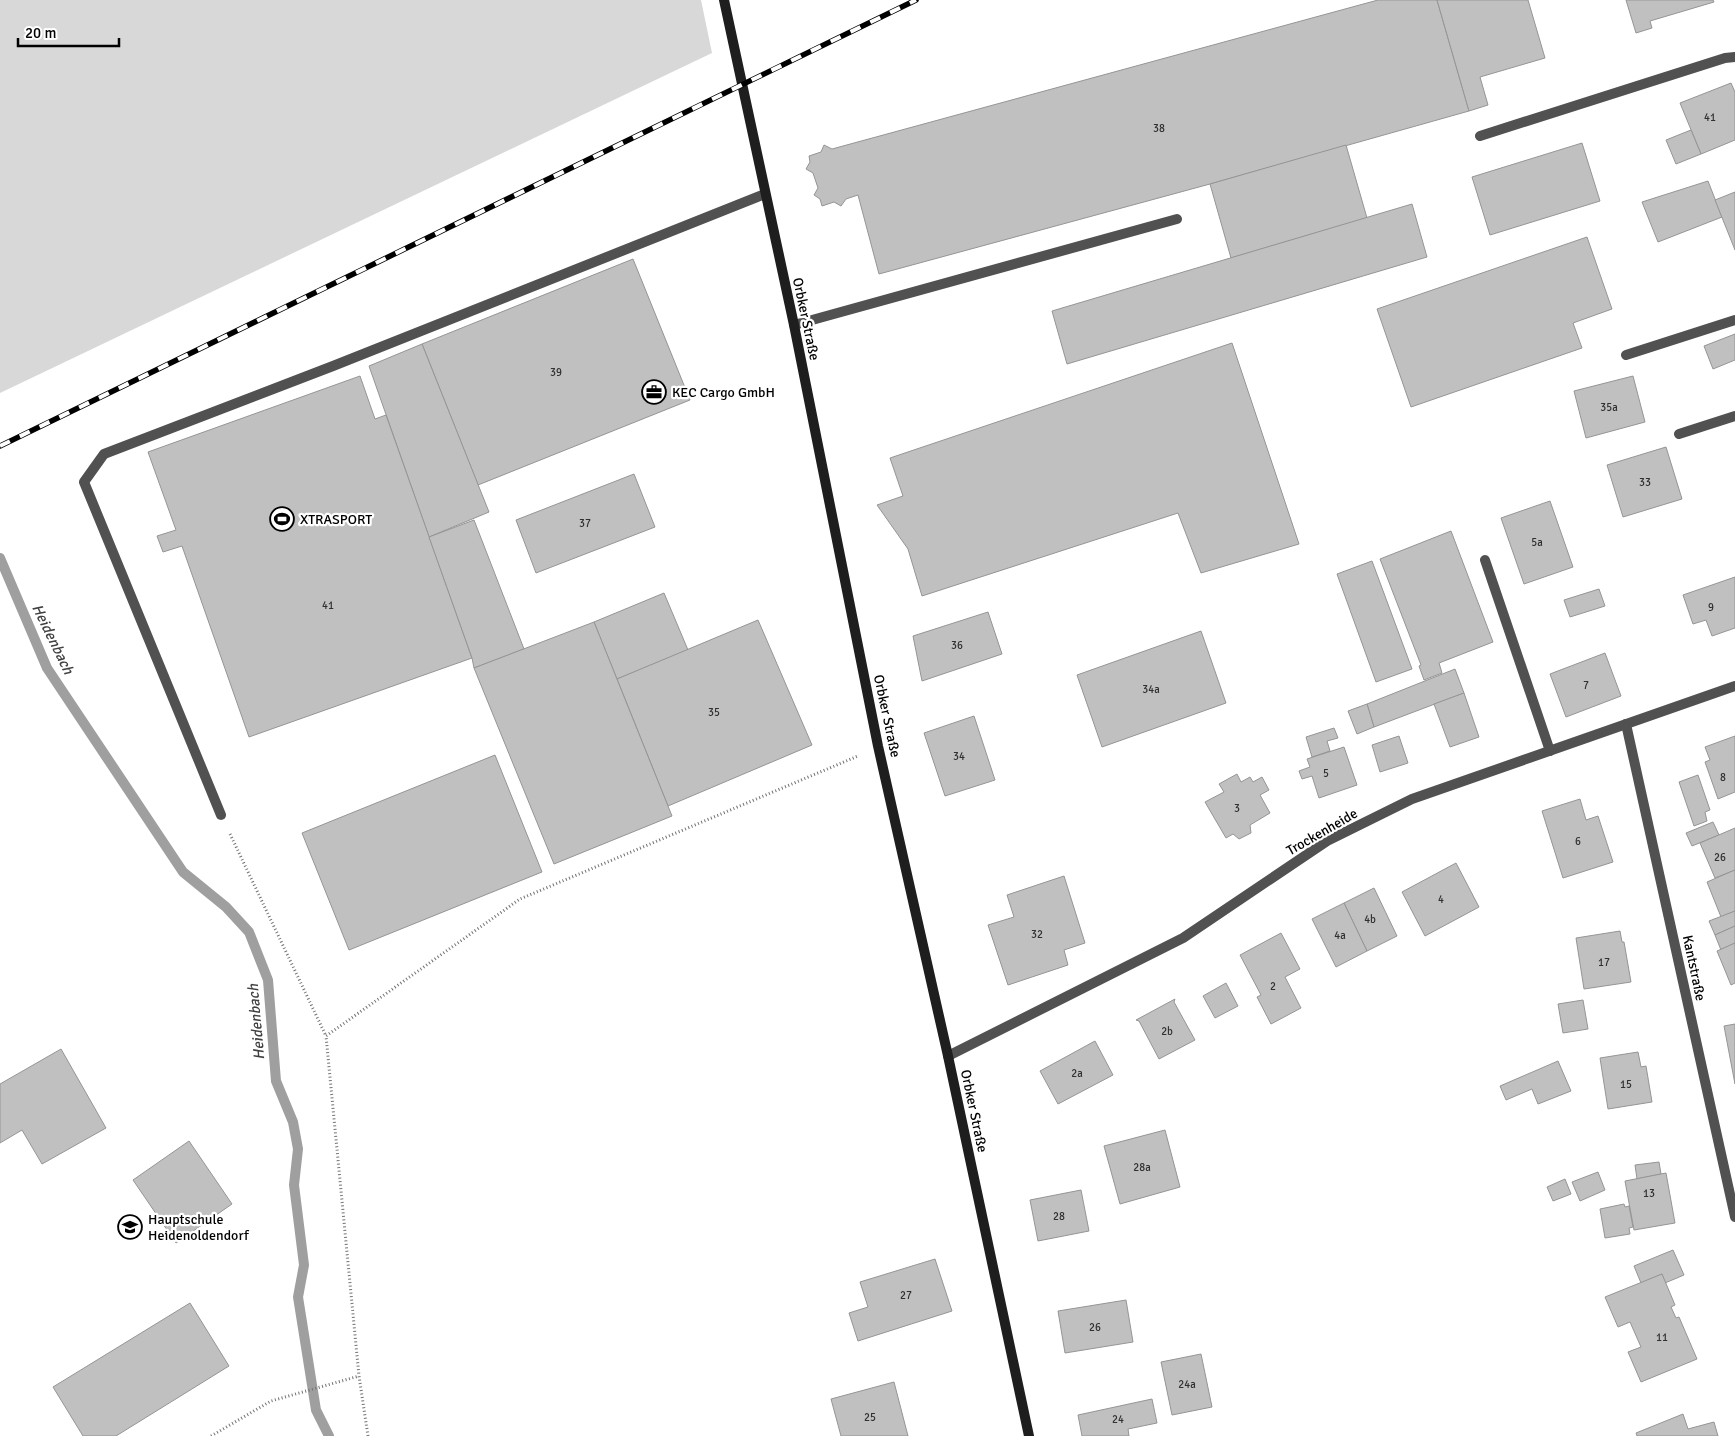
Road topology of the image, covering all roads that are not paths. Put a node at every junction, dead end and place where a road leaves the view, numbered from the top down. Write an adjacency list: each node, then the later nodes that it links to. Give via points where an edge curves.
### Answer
1 (724, 0): 4 (street, Orbker Straße)
2 (1735, 57): 3 (street)
3 (1480, 136)
4 (765, 194): 7 (street, Orbker Straße); 15 (street, via 104,454 84,482)
5 (1177, 219): 7 (street)
6 (1735, 320): 8 (street)
7 (794, 325): 16 (street, Orbker Straße, via 878,746)
8 (1626, 355)
9 (1735, 416): 10 (street)
10 (1679, 434)
11 (1485, 560): 14 (street)
12 (1735, 686): 13 (street, Trockenheide)
13 (1626, 724): 14 (street, Trockenheide); 17 (street, Kantstraße)
14 (1550, 751): 16 (street, Trockenheide, via 1412,799 1327,841 1183,938)
15 (221, 815)
16 (948, 1056): 18 (street, Orbker Straße)
17 (1735, 1217)
18 (1029, 1436)

